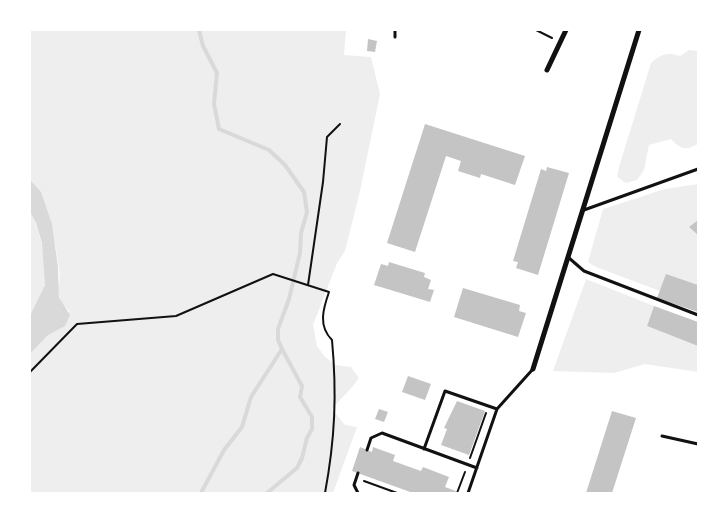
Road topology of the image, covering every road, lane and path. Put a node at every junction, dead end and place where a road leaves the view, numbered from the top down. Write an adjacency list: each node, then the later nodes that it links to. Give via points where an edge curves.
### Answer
1 (395, 30): 5 (lane)
2 (536, 30): 6 (path)
3 (566, 30): 6 (street)
4 (639, 30): 10 (street)
5 (395, 37)
6 (560, 42): 7 (street)
7 (547, 70)
8 (340, 124): 12 (path, via 327,137)
9 (698, 170): 10 (lane)
10 (583, 210): 11 (street)
11 (569, 258): 13 (lane, via 584,272); 14 (street)
12 (306, 284): 15 (path, via 273,274 176,316 77,324); 26 (path, via 329,292 322,322 325,333 332,340 336,409 334,444)
13 (698, 315)
14 (532, 370): 17 (lane)
15 (30, 372)
16 (489, 406): 17 (lane); 20 (lane, via 445,391); 22 (path)
17 (497, 409): 23 (lane)
18 (662, 436): 19 (lane)
19 (698, 444)
20 (424, 449): 21 (lane, via 382,433 371,438); 22 (lane)
21 (367, 450)
22 (468, 465): 23 (lane); 29 (path)
23 (477, 468): 30 (lane)
24 (358, 473): 25 (lane)
25 (357, 478): 27 (lane, via 354,486); 28 (path)
26 (325, 493)
27 (358, 493)
28 (397, 493)
29 (457, 493)
30 (468, 493)

